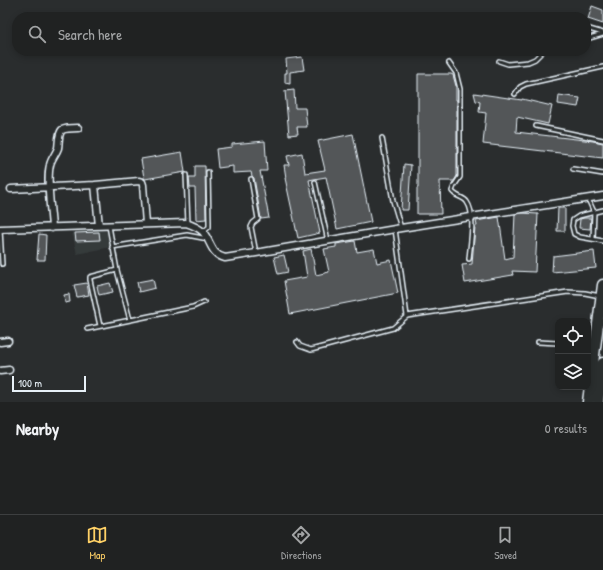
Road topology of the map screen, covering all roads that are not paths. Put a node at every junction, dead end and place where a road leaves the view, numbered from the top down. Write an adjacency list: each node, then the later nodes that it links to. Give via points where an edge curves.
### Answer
1 (591, 30): 2 (lane)
2 (603, 34): 3 (lane)
3 (591, 38)
4 (538, 56): 5 (lane, via 528,62 508,64)
5 (499, 61)
6 (448, 64): 26 (lane, via 456,73 460,89 460,177 452,191 468,202)
7 (603, 67): 8 (lane, via 526,84)
8 (515, 94)
9 (536, 126): 12 (lane)
10 (78, 128): 20 (street, via 64,129 60,134 57,150 49,167)
11 (382, 138): 32 (lane, via 393,201)
12 (603, 140)
13 (574, 169): 15 (lane)
14 (208, 172): 35 (lane, via 209,222 206,230)
15 (603, 174)
16 (186, 175): 28 (lane)
17 (251, 179): 41 (lane, via 258,219 251,227)
18 (315, 182): 38 (lane)
19 (95, 184): 20 (street); 27 (street, via 142,182); 29 (street)
20 (49, 187): 21 (street); 31 (street)
21 (10, 189)
22 (603, 196): 23 (street)
23 (587, 198): 25 (lane); 26 (street)
24 (603, 210): 25 (lane)
25 (594, 212): 36 (lane); 36 (lane, via 579,216 573,220 572,226 574,234)
26 (472, 217): 32 (street); 42 (lane)
27 (146, 224): 28 (street); 30 (street)
28 (188, 224): 35 (street)
29 (99, 226): 30 (street); 31 (street)
30 (109, 226): 40 (lane)
31 (52, 228): 33 (street)
32 (402, 228): 34 (street)
33 (0, 229): 43 (lane)
34 (394, 229): 38 (street); 48 (lane)
35 (202, 232): 37 (street)
36 (593, 238): 39 (lane)
37 (208, 239): 40 (lane, via 187,235); 41 (street, via 213,250 221,257)
38 (328, 241): 41 (street)
39 (603, 241)
40 (112, 247): 44 (lane)
41 (256, 253)
42 (468, 259)
43 (2, 264)
44 (117, 270): 49 (lane); 50 (lane, via 90,277)
45 (603, 285): 46 (highway)
46 (602, 297): 48 (lane, via 568,292); 57 (highway)
47 (204, 302): 49 (lane)
48 (407, 316): 54 (lane, via 393,328 311,350)
49 (130, 320): 50 (lane)
50 (100, 326): 51 (lane)
51 (87, 328)
52 (8, 341): 53 (street)
53 (0, 342)
54 (297, 342)
55 (538, 342): 56 (lane)
56 (555, 343)
57 (591, 351)
58 (591, 354): 63 (highway)
59 (603, 364): 62 (highway)
60 (9, 370): 61 (street)
61 (0, 371)
62 (600, 399)
63 (588, 402)

